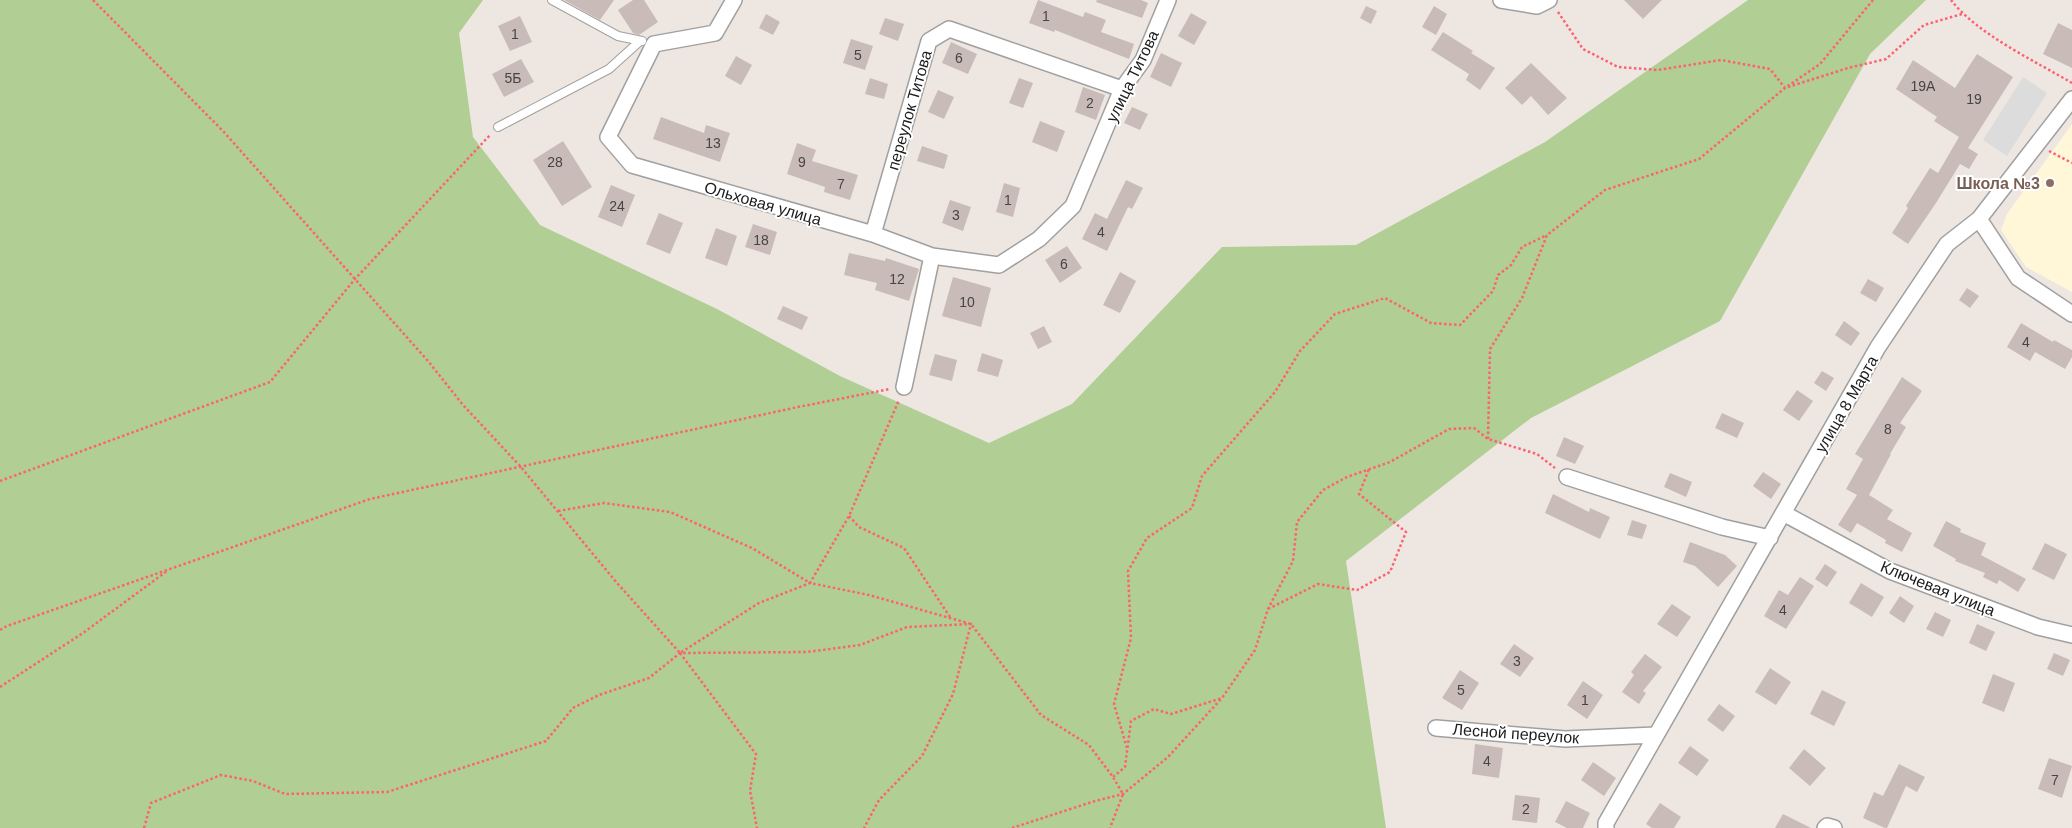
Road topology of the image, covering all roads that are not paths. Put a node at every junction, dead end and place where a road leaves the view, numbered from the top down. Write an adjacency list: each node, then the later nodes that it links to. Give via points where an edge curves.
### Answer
1 (552, 0): 6 (lane, via 618,36)
2 (734, 0): 6 (street, via 715,33)
3 (1168, 0): 7 (street, улица Титова, via 1144,60)
4 (1501, 0): 5 (street)
5 (1547, 5)
6 (647, 42): 9 (lane, via 609,69); 12 (street, Ольховая улица, via 608,137 632,165)
7 (1122, 89): 10 (street, улица Титова); 12 (street, переулок Титова, via 949,29 930,41)
8 (2072, 99): 11 (street, улица 8 Марта)
9 (498, 127)
10 (1073, 206): 13 (street, Ольховая улица, via 1039,239 999,265)
11 (1979, 219): 14 (street, via 2018,278); 17 (street, улица 8 Марта, via 1947,244 1889,331)
12 (873, 234): 13 (street, Ольховая улица)
13 (932, 256): 15 (street)
14 (2072, 314)
15 (904, 387)
16 (1566, 476): 18 (street, via 1722,527)
17 (1783, 513): 18 (street, улица 8 Марта); 19 (street, Ключевая улица, via 1890,572 2038,627)
18 (1770, 538): 21 (street, улица 8 Марта)
19 (2072, 635)
20 (1436, 728): 21 (street, Лесной переулок, via 1565,740)
21 (1656, 735): 22 (street, улица 8 Марта)
22 (1606, 828)

